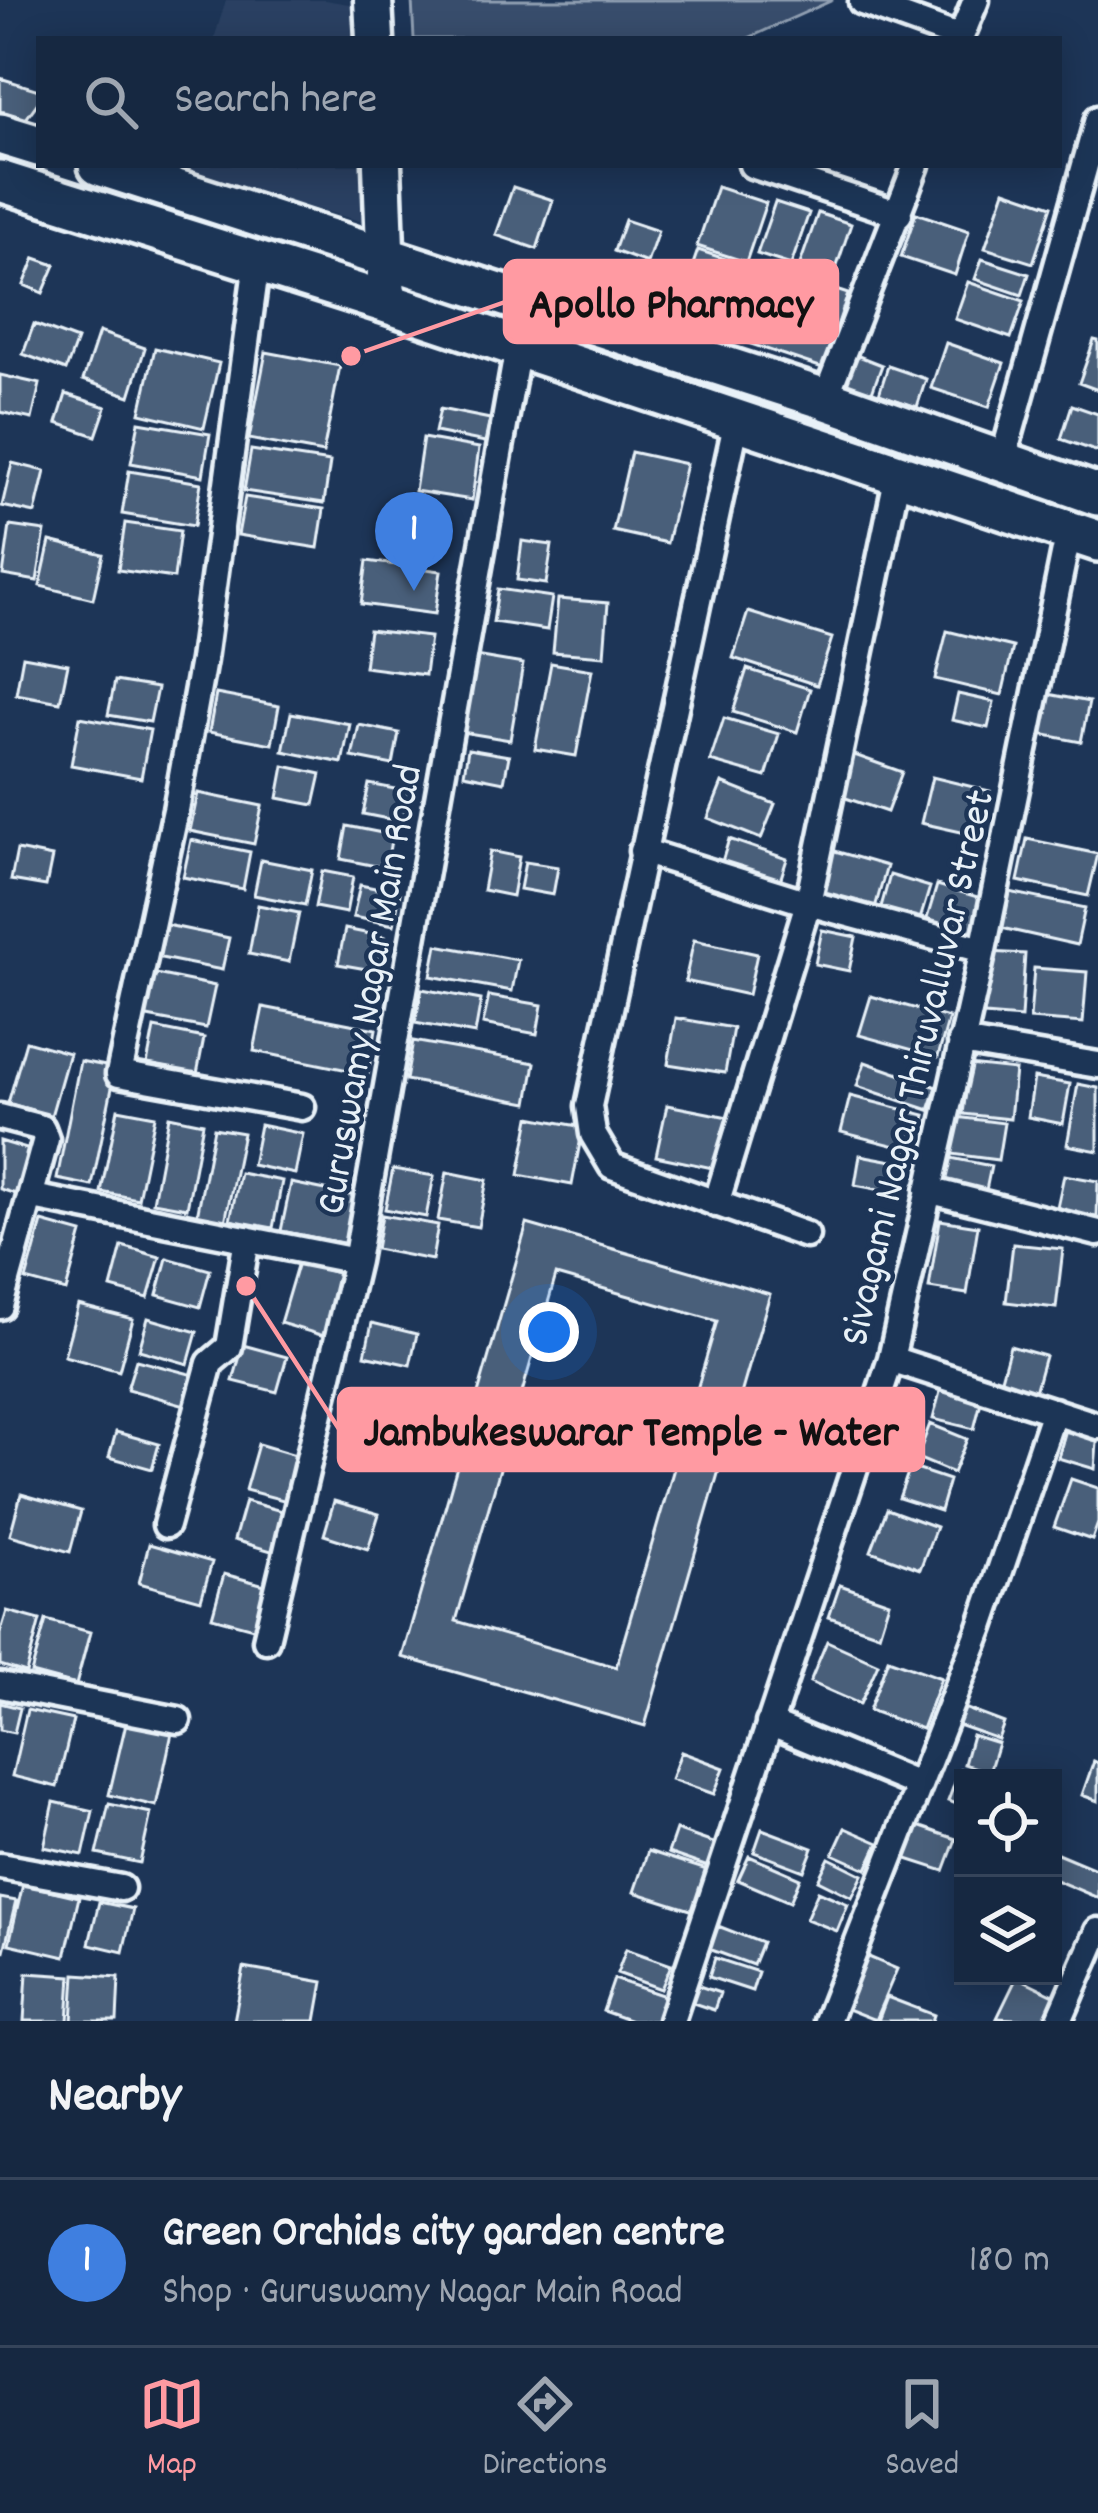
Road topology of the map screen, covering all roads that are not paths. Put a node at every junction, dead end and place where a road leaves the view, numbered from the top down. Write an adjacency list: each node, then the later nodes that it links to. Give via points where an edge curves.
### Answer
1 (373, 0): 4 (street)
2 (976, 0): 6 (street)
3 (862, 2): 5 (street)
4 (375, 36)
5 (956, 36)
6 (962, 36)
7 (1098, 119): 22 (street)
8 (0, 134): 9 (main road)
9 (36, 145)
10 (108, 168): 16 (main road)
11 (382, 168): 16 (street)
12 (761, 168): 15 (street)
13 (915, 168): 15 (street)
14 (0, 181): 17 (main road)
15 (899, 214): 20 (street)
16 (387, 256): 18 (street); 20 (main road)
17 (257, 262): 18 (main road); 31 (street, via 202,660 119,1075)
18 (388, 303): 19 (main road)
19 (518, 347): 21 (main road); 39 (street, Guruswamy Nagar Main Road)
20 (826, 399): 22 (main road)
21 (736, 420): 23 (main road); 26 (street)
22 (1003, 462): 24 (main road)
23 (898, 474): 25 (main road); 27 (street)
24 (1098, 495)
25 (1083, 536): 28 (street, Sivagami Nagar Thiruvalluvar Street)
26 (642, 851): 27 (street); 35 (street, via 589,1106 593,1134 612,1166)
27 (808, 903): 28 (street); 35 (street)
28 (982, 950): 29 (street, Sivagami Nagar Thiruvalluvar Street)
29 (961, 1042): 30 (street); 33 (street, Sivagami Nagar Thiruvalluvar Street)
30 (1098, 1065)
31 (302, 1107)
32 (0, 1117): 34 (street, via 45,1133)
33 (928, 1190): 36 (street); 41 (street, Sivagami Nagar Thiruvalluvar Street)
34 (33, 1197): 38 (street); 40 (street)
35 (716, 1204): 37 (street)
36 (1098, 1233)
37 (806, 1235)
38 (247, 1239): 39 (street); 44 (street, via 229,1347 210,1363)
39 (356, 1261): 45 (street, Guruswamy Nagar Main Road)
40 (0, 1306)
41 (890, 1359): 42 (street); 48 (street, Sivagami Nagar Thiruvalluvar Street)
42 (1054, 1412): 43 (street); 49 (street)
43 (1098, 1426)
44 (166, 1525)
45 (266, 1640)
46 (0, 1684): 47 (street)
47 (178, 1720)
48 (769, 1723): 49 (street); 54 (street, Sivagami Nagar Thiruvalluvar Street)
49 (918, 1785): 53 (street)
50 (0, 1866): 51 (street)
51 (121, 1888)
52 (1098, 1931): 55 (street)
53 (830, 2020)
54 (671, 2021)
55 (1059, 2021)

